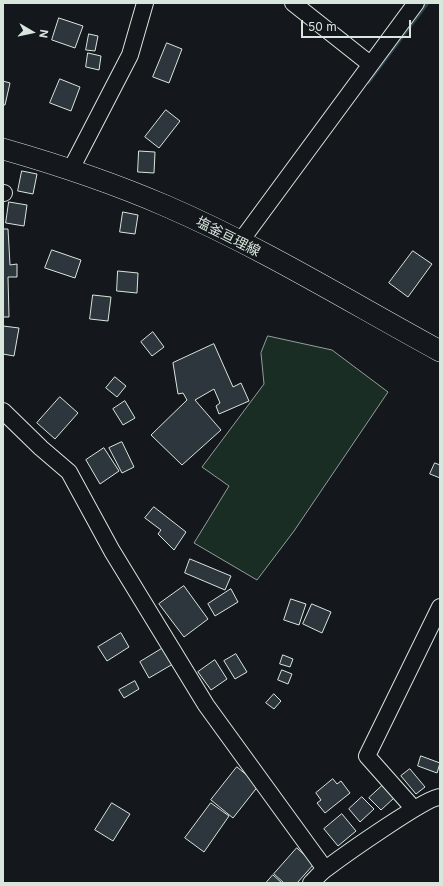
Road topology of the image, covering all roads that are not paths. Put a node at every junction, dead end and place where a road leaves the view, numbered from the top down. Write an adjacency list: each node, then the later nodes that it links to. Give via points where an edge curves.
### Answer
1 (145, 3): 6 (street, via 130,55)
2 (293, 3): 4 (street)
3 (416, 3): 4 (street)
4 (370, 64): 7 (street)
5 (3, 149): 6 (main road, 塩釜亘理線)
6 (71, 169): 7 (main road, 塩釜亘理線, via 167,206)
7 (240, 242): 8 (main road, 塩釜亘理線)
8 (440, 351)
9 (3, 411): 13 (street, via 70,472 112,551 206,705)
10 (440, 607): 12 (street, via 367,756)
11 (440, 797): 12 (street)
12 (414, 809): 13 (street)
13 (325, 869): 14 (street)
14 (311, 883)

